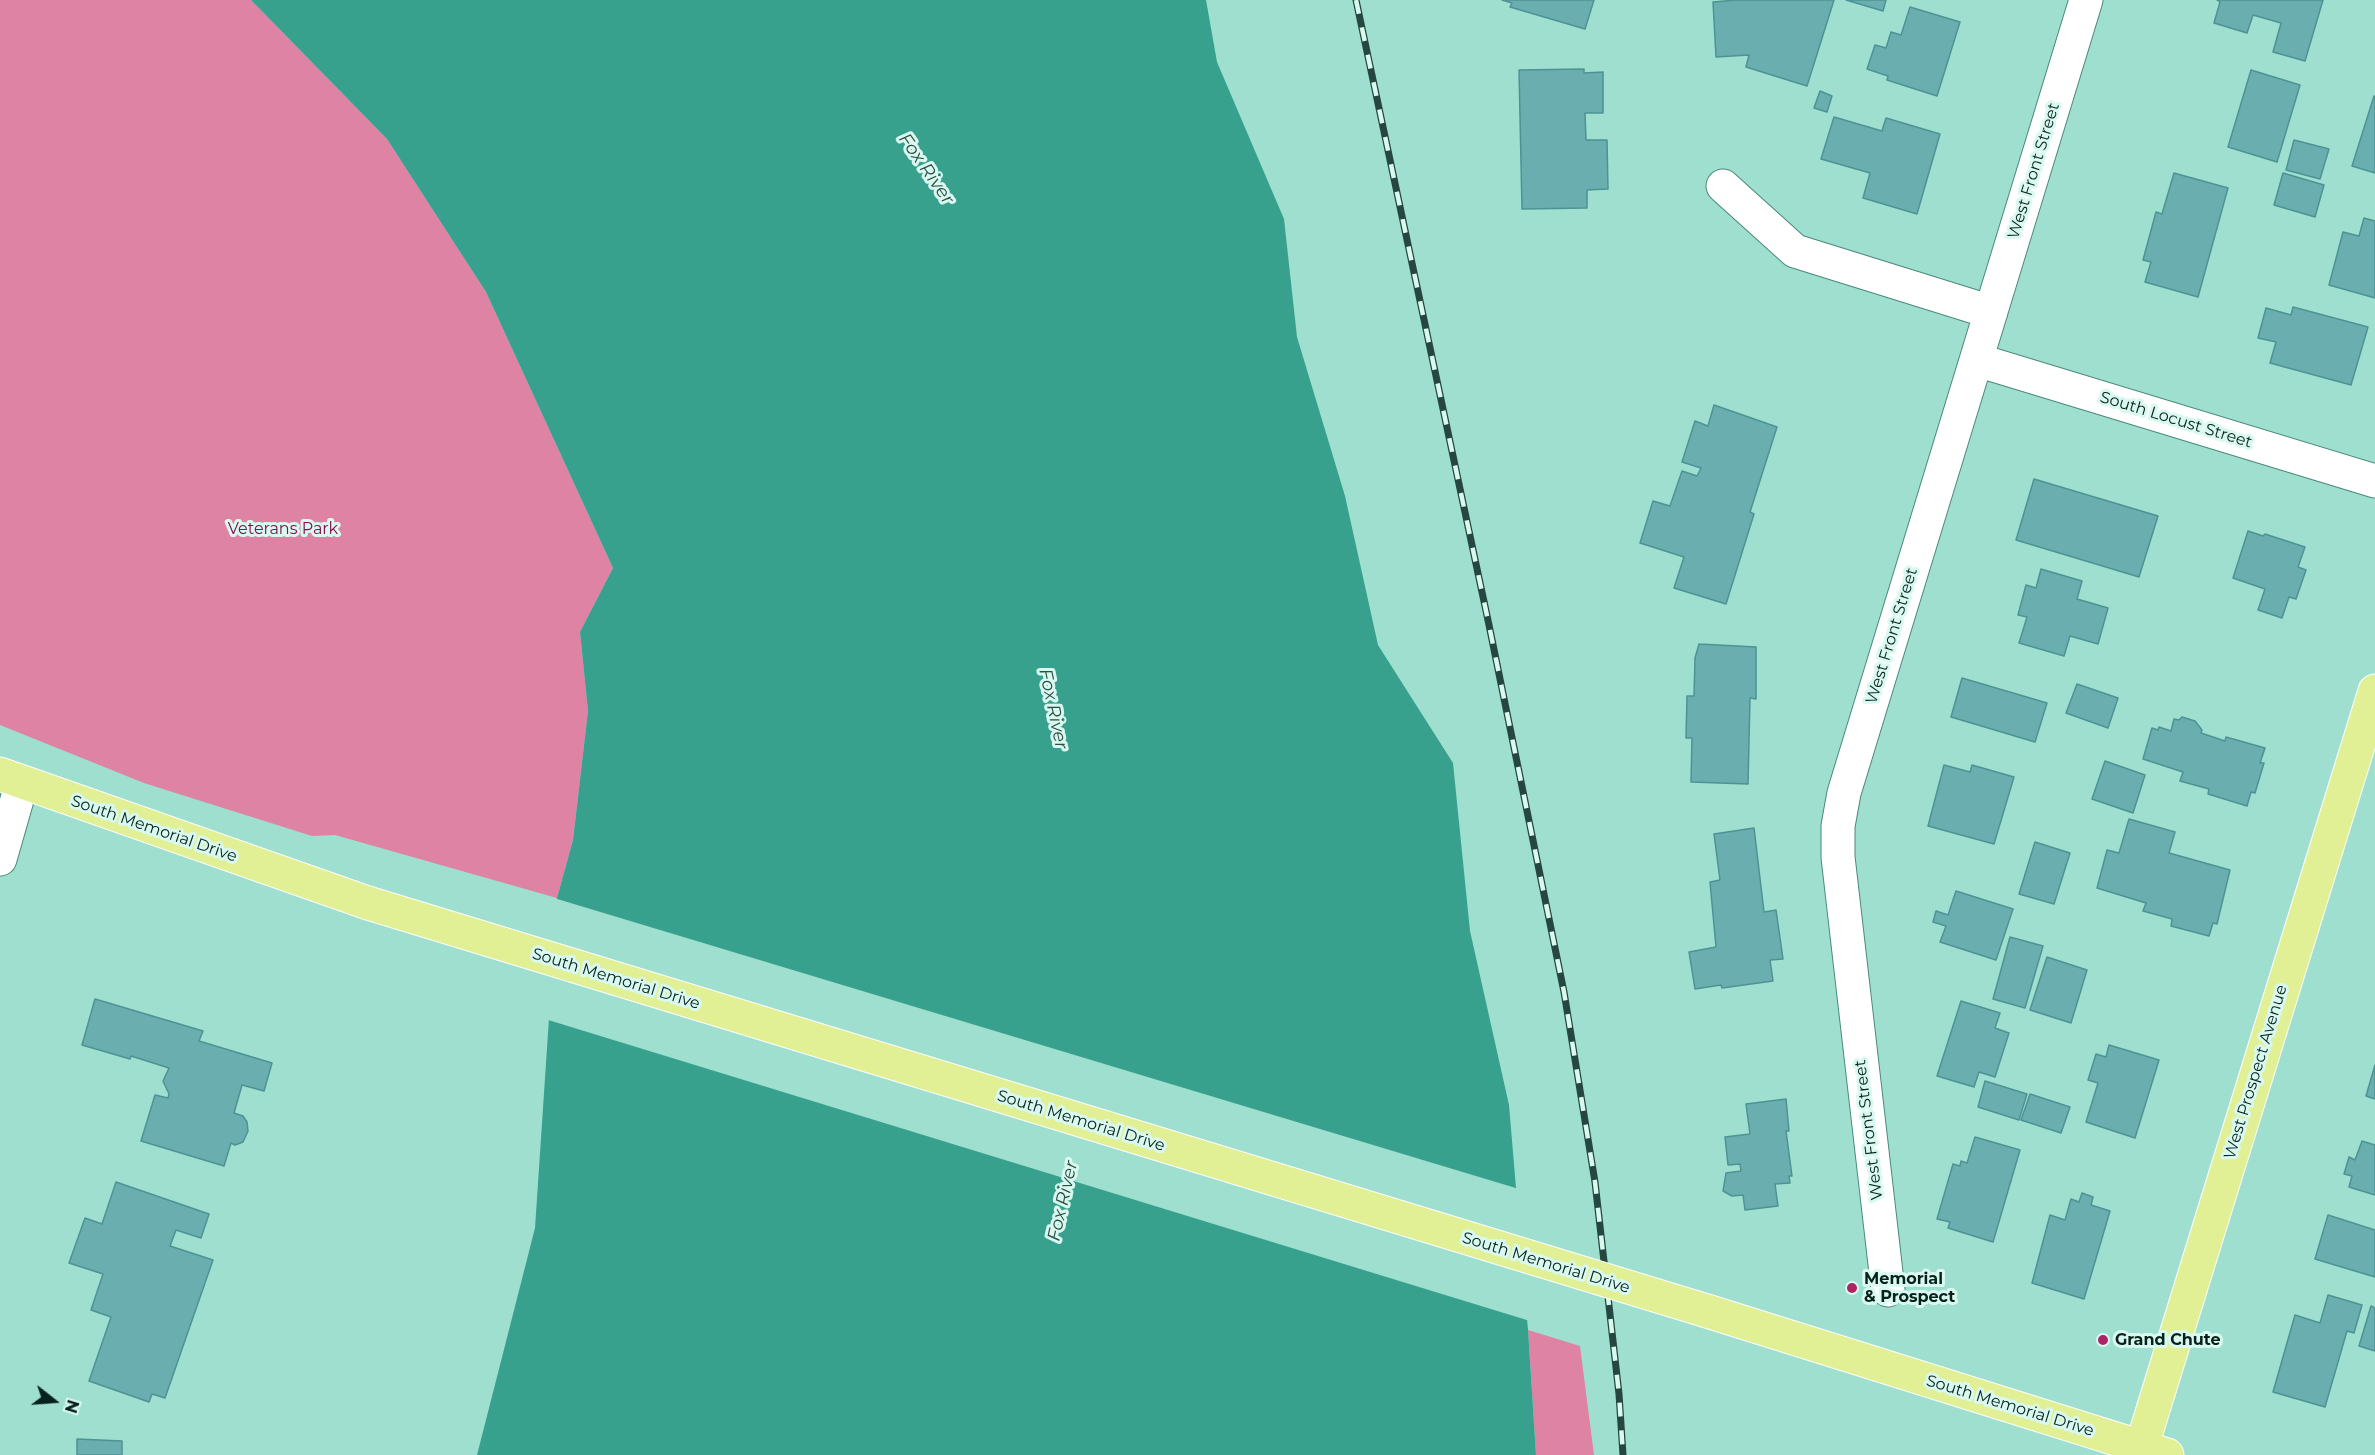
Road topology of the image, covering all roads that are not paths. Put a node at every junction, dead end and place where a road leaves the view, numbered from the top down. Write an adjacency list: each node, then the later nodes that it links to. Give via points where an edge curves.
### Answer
1 (2086, 0): 3 (street, West Front Street)
2 (1723, 186): 3 (street, via 1794,251)
3 (1991, 312): 4 (street, West Front Street)
4 (1977, 360): 5 (street, South Locust Street); 9 (street, West Front Street, via 1844,793 1838,826 1838,857)
5 (2375, 481)
6 (2375, 691): 10 (main road, West Prospect Avenue)
7 (11, 778): 8 (street); 10 (main road, South Memorial Drive, bridge, via 368,903 1707,1311)
8 (0, 859)
9 (1888, 1290)
10 (2149, 1452)

